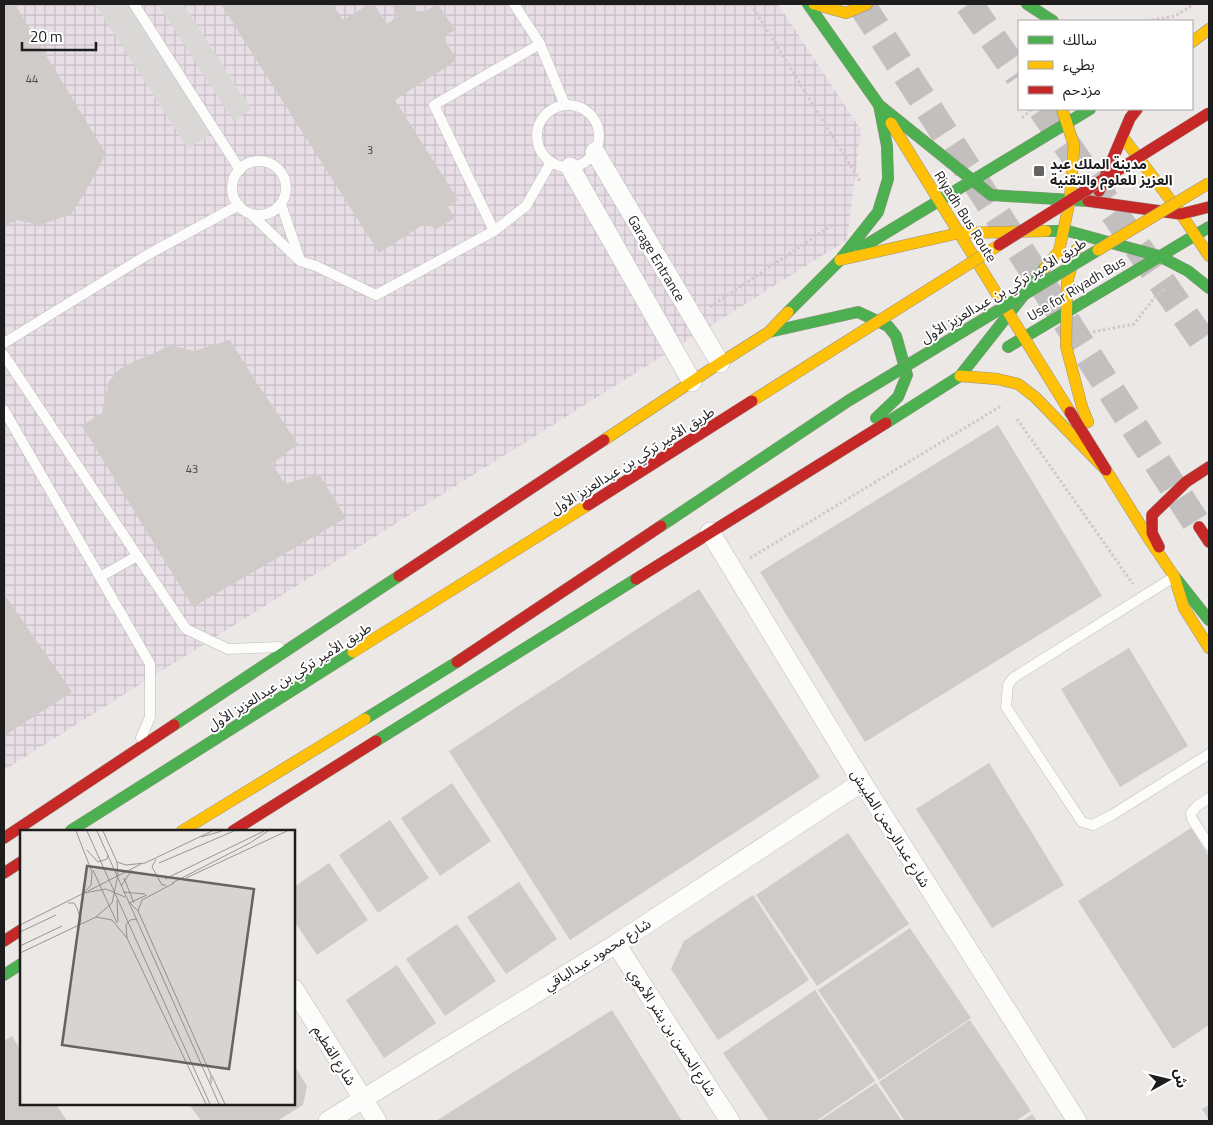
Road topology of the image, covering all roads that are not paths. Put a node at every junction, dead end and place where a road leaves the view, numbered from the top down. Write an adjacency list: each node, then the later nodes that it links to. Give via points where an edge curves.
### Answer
1 (134, 4): 27 (lane)
2 (514, 4): 14 (lane)
3 (808, 4): 16 (main road)
4 (814, 4): 5 (main road, via 846,12)
5 (867, 4)
6 (1027, 4): 7 (main road); 8 (main road); 9 (main road)
7 (1032, 20)
8 (1038, 20)
9 (1051, 20)
10 (1209, 23): 12 (main road)
11 (1209, 29): 13 (main road)
12 (1193, 31)
13 (1193, 41)
14 (540, 44): 15 (lane); 39 (lane, via 434,105)
15 (565, 105): 24 (lane, via 581,107 596,122 599,142); 25 (lane, via 551,110 538,126 539,147)
16 (879, 105): 28 (main road); 31 (main road, Riyadh Bus Route); 47 (main road, via 887,146 888,180 878,212)
17 (1062, 110): 22 (main road)
18 (1088, 110): 22 (main road)
19 (1136, 110): 23 (main road)
20 (1209, 113): 77 (main road, طريق الأمير تركي بن عبدالعزيز الأول, bridge)
21 (1113, 122): 23 (main road)
22 (1067, 123): 28 (main road); 30 (main road, via 1074,145)
23 (1122, 136): 32 (main road); 37 (main road)
24 (595, 152): 26 (lane, via 589,160); 57 (street, Garage Entrance)
25 (551, 162): 26 (lane); 39 (lane, via 526,206)
26 (570, 167): 59 (street)
27 (240, 170): 33 (lane, via 246,164 264,162 280,171 286,187); 34 (lane, via 233,184 234,199)
28 (972, 180): 30 (main road, via 991,195); 31 (main road)
29 (1209, 183): 78 (main road, طريق الأمير تركي بن عبدالعزيز الأول, bridge, via 848,402 457,662)
30 (1070, 199): 32 (main road); 40 (main road)
31 (939, 201): 41 (main road, Riyadh Bus Route); 47 (main road)
32 (1094, 201): 37 (main road); 42 (main road)
33 (281, 204): 36 (lane, via 266,214); 46 (lane)
34 (239, 205): 36 (lane); 53 (lane, via 147,255)
35 (1209, 207): 37 (main road)
36 (252, 214): 46 (lane)
37 (1181, 214): 43 (main road)
38 (1209, 227): 43 (main road, Use for Riyadh Bus)
39 (494, 231): 46 (lane, via 376,295)
40 (1063, 231): 41 (main road); 42 (main road); 50 (main road, via 1059,251)
41 (959, 233): 47 (main road); 50 (main road, Riyadh Bus Route)
42 (1081, 234): 44 (main road); 49 (main road, via 1067,283)
43 (1196, 235): 44 (main road, Use for Riyadh Bus); 45 (main road)
44 (1160, 256): 48 (main road, via 1188,271); 49 (main road, Use for Riyadh Bus)
45 (1209, 256)
46 (300, 260)
47 (840, 260): 51 (main road)
48 (1209, 288)
49 (1066, 312): 52 (main road, Use for Riyadh Bus); 63 (main road, via 1066,346 1082,407)
50 (1009, 314): 52 (main road, Riyadh Bus Route); 58 (main road)
51 (769, 332): 57 (main road); 61 (main road, via 858,312 888,326 896,336 907,376 898,397)
52 (1024, 337): 54 (main road, Use for Riyadh Bus); 63 (main road, Riyadh Bus Route)
53 (4, 342)
54 (1000, 352)
55 (4, 355): 67 (lane)
56 (984, 362): 58 (main road)
57 (720, 363): 59 (main road)
58 (960, 376): 61 (main road); 63 (main road, via 1018,384 1035,397)
59 (692, 382): 71 (main road)
60 (4, 410): 69 (lane)
61 (842, 450): 65 (main road)
62 (1209, 467): 68 (main road, via 1186,482 1152,515 1152,533)
63 (1106, 470): 68 (main road)
64 (1199, 527): 66 (main road)
65 (710, 532): 75 (street, شارع عبدالرحمن الطبيش); 79 (main road)
66 (1209, 542)
67 (137, 556): 69 (lane); 71 (lane, via 186,629 228,649)
68 (1174, 576): 70 (main road); 72 (main road, via 1184,608); 74 (lane, via 1013,678 1008,685 1006,706 1082,822 1093,825)
69 (100, 577): 73 (lane, via 150,664 150,717)
70 (1209, 620)
71 (292, 646): 73 (main road)
72 (1209, 648)
73 (136, 750): 80 (main road)
74 (1209, 754)
75 (862, 782): 86 (street, شارع محمود عبدالباقي); 94 (street, شارع عبدالرحمن الطبيش)
76 (1209, 798): 81 (lane, via 1191,813)
77 (72, 830)
78 (184, 830)
79 (236, 830)
80 (4, 838)
81 (1209, 845)
82 (20, 863): 83 (main road)
83 (4, 873)
84 (20, 931): 85 (main road)
85 (4, 941)
86 (616, 944): 90 (street, شارع محمود عبدالباقي); 93 (street, شارع الحسن بن بشر الأموي)
87 (20, 965): 88 (main road)
88 (4, 976)
89 (295, 990): 90 (street, شارع القطيم)
90 (363, 1099): 91 (street, شارع محمود عبدالباقي); 92 (street, شارع القطيم)
91 (328, 1121)
92 (377, 1121)
93 (730, 1121)
94 (1077, 1121)

